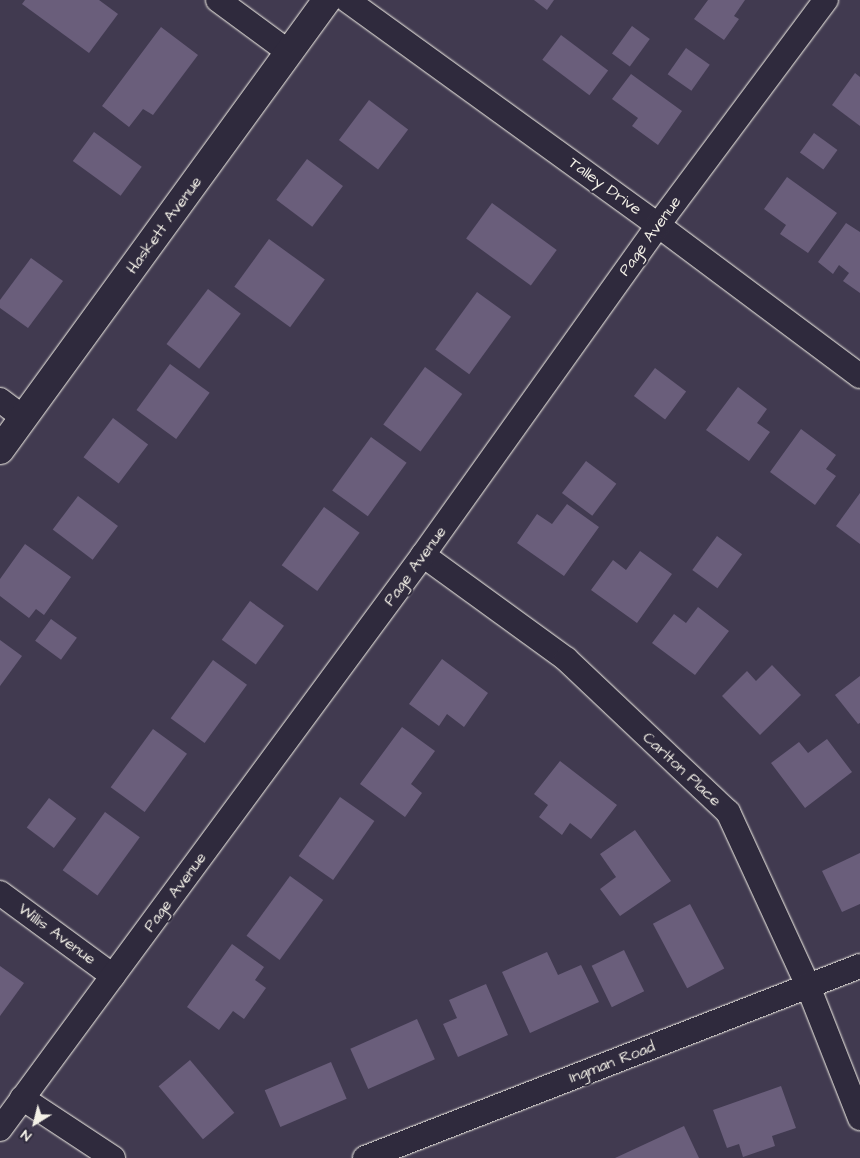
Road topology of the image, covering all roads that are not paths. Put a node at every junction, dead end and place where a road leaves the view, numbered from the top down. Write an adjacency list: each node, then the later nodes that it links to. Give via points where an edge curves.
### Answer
1 (218, 0): 5 (street)
2 (327, 0): 5 (street, Haskett Avenue)
3 (347, 0): 6 (street, Talley Drive)
4 (826, 0): 6 (street, Page Avenue)
5 (290, 52): 9 (street, Haskett Avenue)
6 (658, 225): 7 (street, Talley Drive); 11 (street, Page Avenue)
7 (860, 376)
8 (0, 400): 9 (street)
9 (24, 418): 10 (street, Haskett Avenue)
10 (0, 450)
11 (423, 555): 14 (street, Page Avenue); 15 (street, Carlton Place, via 566,659 728,812)
12 (0, 893): 14 (street, Willis Avenue)
13 (860, 966): 15 (street, Ingman Road)
14 (113, 976): 16 (street, Page Avenue)
15 (808, 986): 17 (street, Carlton Place); 20 (street, Ingman Road)
16 (22, 1098): 18 (street, Page Avenue); 19 (street)
17 (860, 1118)
18 (0, 1129)
19 (113, 1158)
20 (365, 1158)

